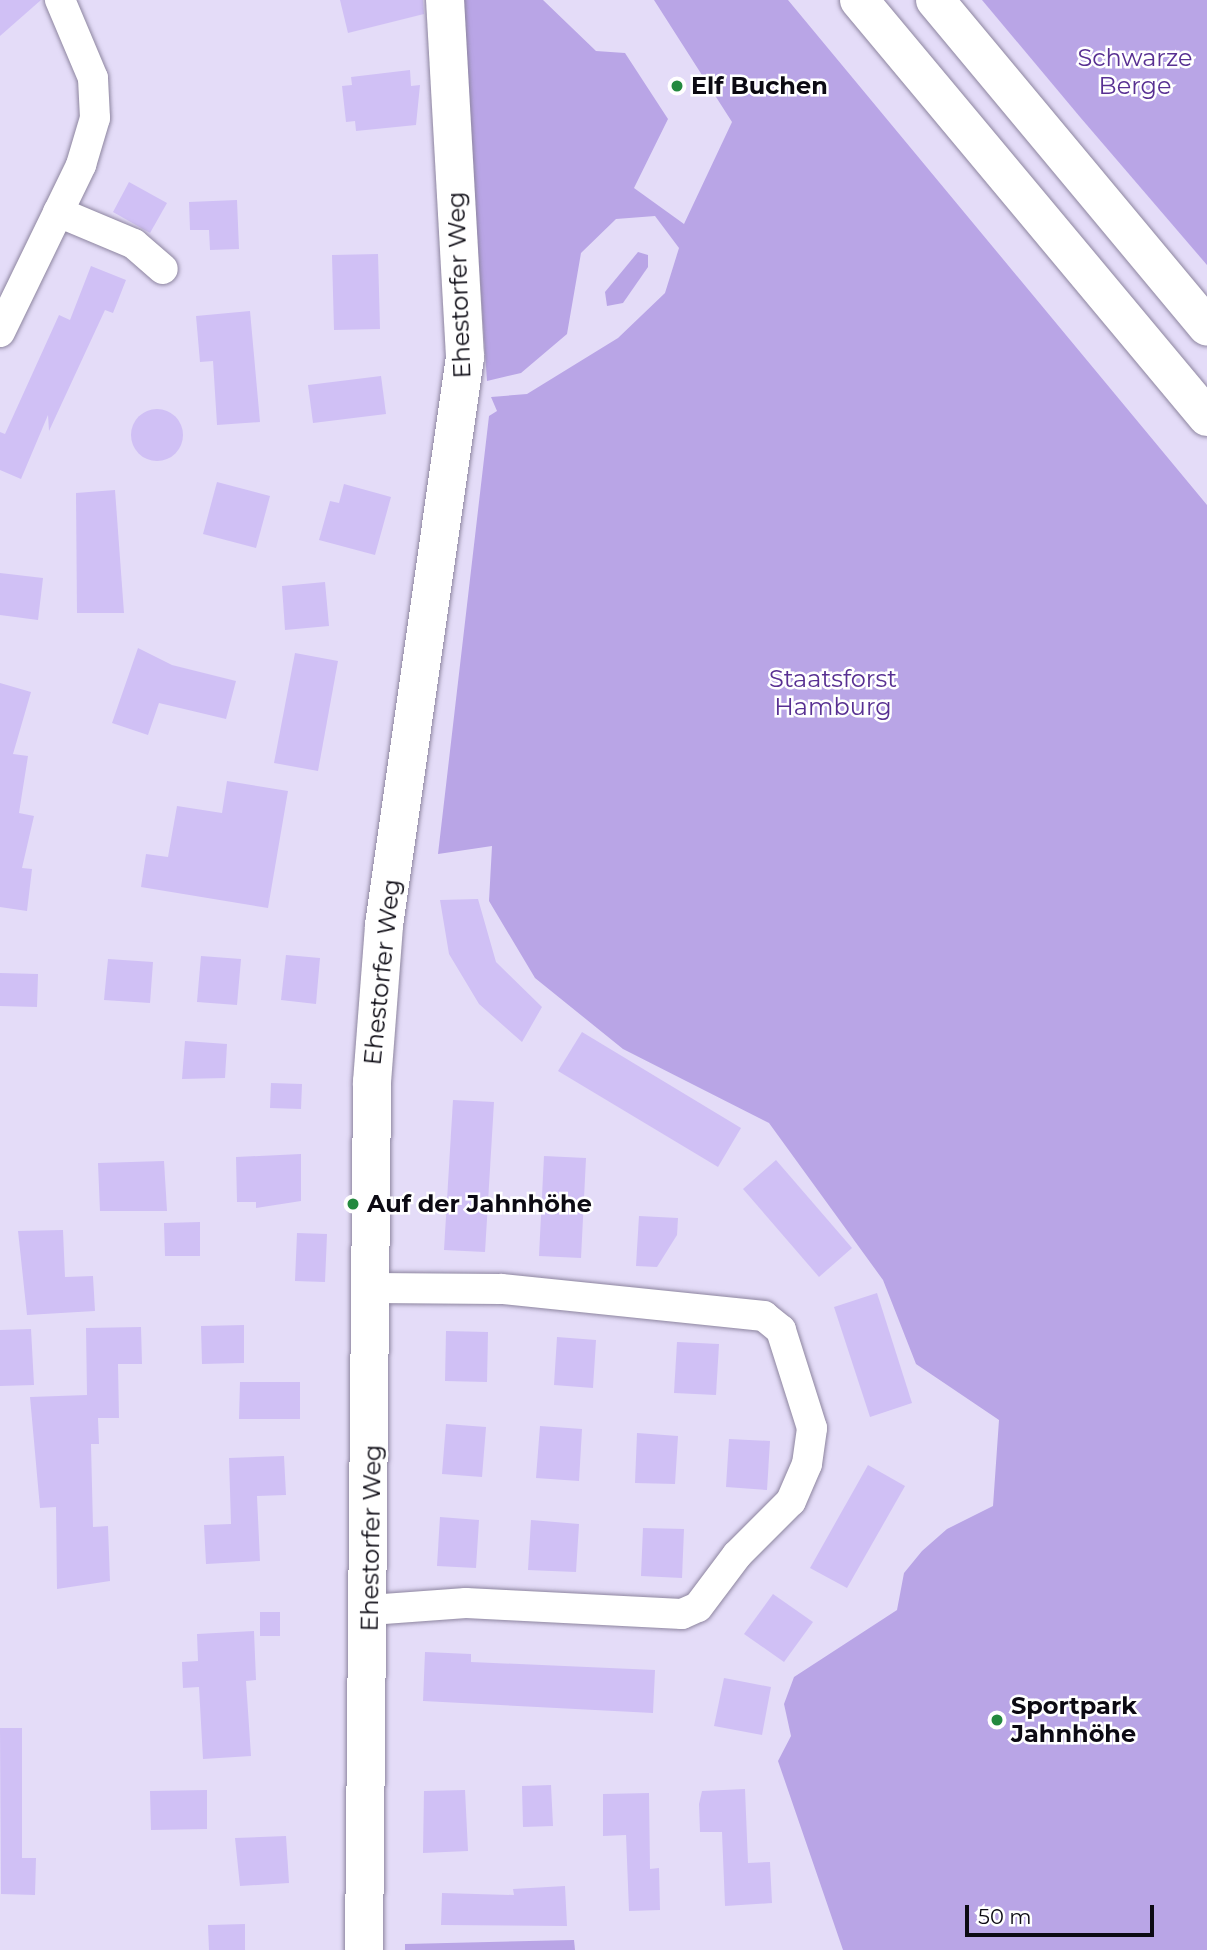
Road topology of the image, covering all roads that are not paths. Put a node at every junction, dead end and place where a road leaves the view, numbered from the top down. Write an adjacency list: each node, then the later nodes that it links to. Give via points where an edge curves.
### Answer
1 (60, 0): 5 (street, via 80,37 96,100 87,149)
2 (444, 0): 10 (main road, Ehestorfer Weg, via 465,357 380,960 370,1129)
3 (859, 0): 9 (main road)
4 (935, 0): 7 (main road)
5 (58, 212): 6 (street, via 134,244); 8 (street)
6 (163, 269)
7 (1207, 326)
8 (0, 332)
9 (1207, 417)
10 (373, 1287): 11 (main road, Ehestorfer Weg); 11 (street, via 501,1289 764,1317 781,1330 811,1428 807,1464 791,1501 737,1555 698,1607 682,1614 466,1602)
11 (370, 1610): 12 (main road, Ehestorfer Weg)
12 (364, 1950)

